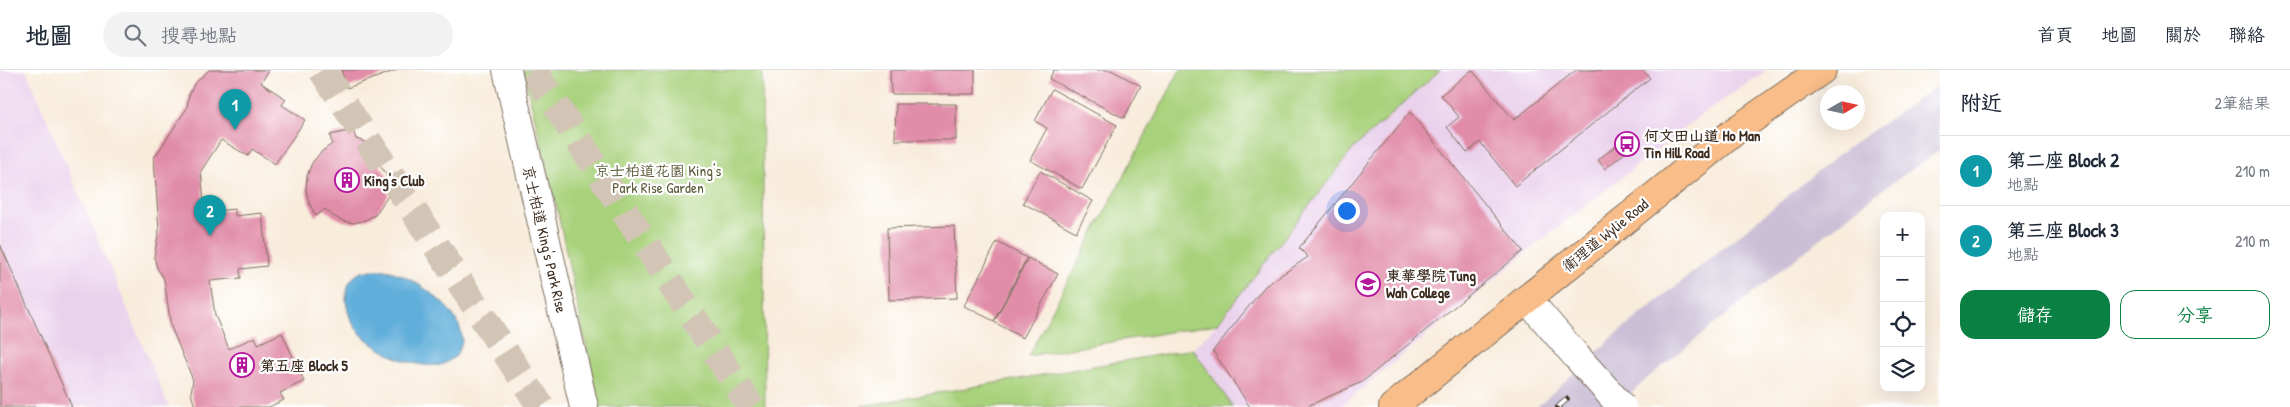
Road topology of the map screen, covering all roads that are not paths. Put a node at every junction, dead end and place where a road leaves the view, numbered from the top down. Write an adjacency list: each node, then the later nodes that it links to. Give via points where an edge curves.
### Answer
1 (508, 70): 4 (street, 京士柏道 King's Park Rise)
2 (1822, 70): 3 (main road, 衛理道 Wylie Road, via 1735,131)
3 (1527, 299): 5 (main road, 衛理道 Wylie Road); 6 (street, bridge)
4 (584, 407)
5 (1393, 407)
6 (1622, 407)

